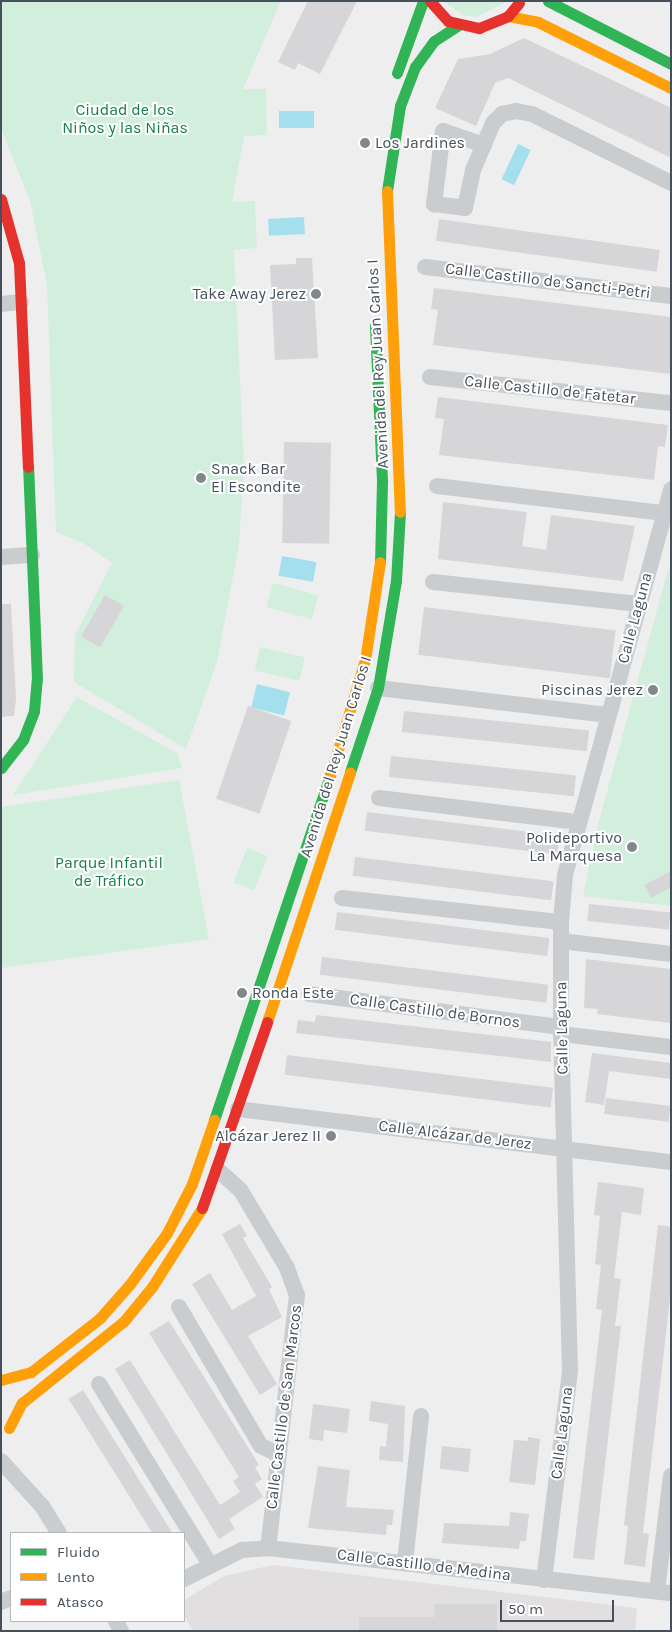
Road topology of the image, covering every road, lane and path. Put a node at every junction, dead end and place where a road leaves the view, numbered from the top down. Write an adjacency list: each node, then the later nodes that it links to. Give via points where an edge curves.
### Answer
1 (423, 1): 8 (main road, via 411,42)
2 (430, 1): 6 (main road, via 435,10)
3 (520, 1): 5 (main road)
4 (548, 1): 7 (main road)
5 (508, 16): 6 (main road, via 479,28); 9 (main road, via 538,22)
6 (459, 25): 27 (main road, Avenida del Rey Juan Carlos I, via 434,41 415,67 400,106 391,150 386,196 401,500 396,581)
7 (671, 64)
8 (392, 85)
9 (671, 88)
10 (484, 145): 10 (street, via 444,130 434,204 465,208 473,170); 11 (street, via 493,123 502,114 532,114)
11 (671, 183)
12 (1, 199): 15 (main road, via 19,263)
13 (425, 267): 14 (street, Calle Castillo de Sancti-Petri)
14 (671, 296)
15 (21, 302): 16 (street); 23 (main road)
16 (1, 304)
17 (375, 316): 44 (main road, Avenida del Rey Juan Carlos I, via 382,482 380,551 365,660 334,763 202,1157 167,1233 130,1284 100,1318 31,1372)
18 (430, 377): 19 (street, Calle Castillo de Fatetar)
19 (671, 403)
20 (437, 486): 22 (street)
21 (671, 489): 22 (street, Calle Laguna)
22 (664, 513): 26 (street, Calle Laguna)
23 (32, 555): 24 (street); 29 (main road, via 37,679 34,711 23,740)
24 (1, 557)
25 (433, 582): 26 (street)
26 (639, 604): 28 (street, Calle Laguna)
27 (378, 688): 28 (street); 39 (main road, Avenida del Rey Juan Carlos I)
28 (608, 715): 31 (street, Calle Laguna)
29 (1, 768)
30 (379, 798): 31 (street)
31 (577, 822): 33 (street, Calle Laguna, via 565,875)
32 (342, 898): 33 (street)
33 (561, 922): 34 (street, Calle Laguna)
34 (561, 941): 35 (street); 37 (street, Calle Laguna)
35 (671, 954)
36 (309, 994): 37 (street, Calle Castillo de Bornos)
37 (561, 1031): 38 (street, Calle Castillo de Bornos); 40 (street, Calle Laguna)
38 (671, 1047)
39 (238, 1109): 40 (street, Calle Alcázar de Jerez); 42 (main road, Avenida del Rey Juan Carlos I)
40 (565, 1148): 41 (street, Calle Alcázar de Jerez); 58 (street, Calle Laguna, via 570,1371)
41 (671, 1162)
42 (218, 1170): 48 (main road, Avenida del Rey Juan Carlos I, via 202,1208 152,1287 97,1346 22,1403); 50 (street, Calle Castillo de San Marcos, via 241,1191 287,1268 297,1295)
43 (179, 1307): 50 (street, via 262,1446)
44 (1, 1380)
45 (99, 1384): 56 (street)
46 (6, 1404): 48 (main road)
47 (422, 1416): 55 (street)
48 (9, 1428): 49 (main road, Avenida del Rey Juan Carlos I)
49 (2, 1443)
50 (278, 1454): 54 (street, Calle Castillo de San Marcos)
51 (1, 1461): 53 (street, via 42,1506)
52 (671, 1476): 59 (street)
53 (58, 1532)
54 (268, 1548): 55 (street, Calle Castillo de Medina); 56 (street, Calle Castillo de Medina, via 242,1550)
55 (405, 1562): 58 (street, Calle Castillo de Medina)
56 (209, 1563): 57 (street, Calle Castillo de Medina)
57 (185, 1578)
58 (544, 1580): 59 (street, Calle Castillo de Medina)
59 (664, 1592)

